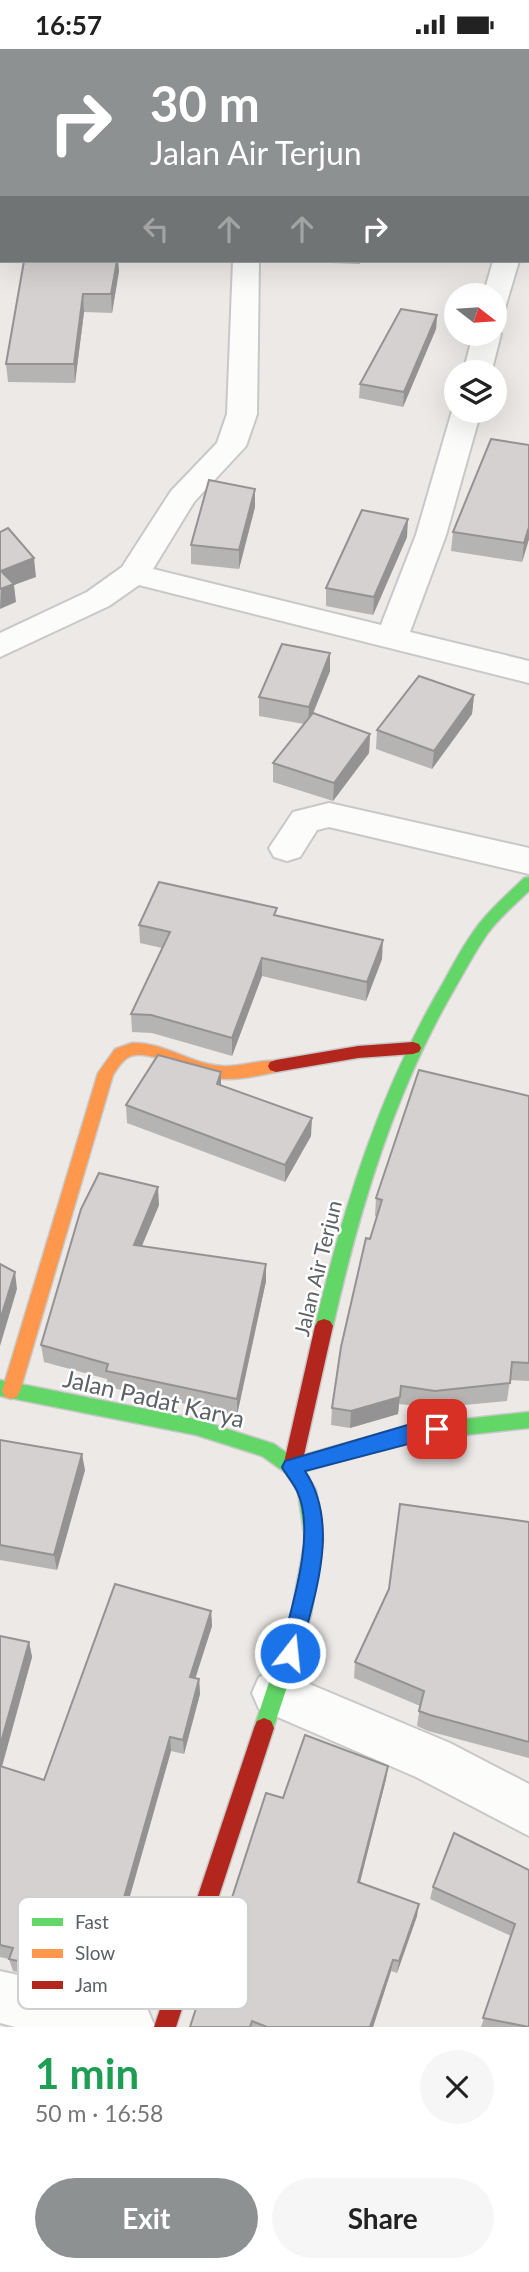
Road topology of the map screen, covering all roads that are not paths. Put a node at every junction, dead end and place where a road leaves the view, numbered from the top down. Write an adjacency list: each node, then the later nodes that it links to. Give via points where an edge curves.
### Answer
1 (246, 263): 5 (street, via 242,414 236,437 182,497)
2 (505, 263): 3 (street)
3 (500, 283)
4 (463, 423): 6 (street, via 430,535)
5 (134, 574): 6 (street); 7 (street, via 99,599)
6 (392, 638): 8 (street)
7 (0, 646)
8 (529, 671)
9 (287, 848): 10 (street, via 308,819 329,815)
10 (529, 861)
11 (529, 882): 12 (street, Jalan Air Terjun, via 487,924)
12 (413, 1048): 13 (street, via 358,1052 232,1074 149,1049 122,1052 106,1073); 15 (street, Jalan Air Terjun, via 373,1148 344,1239)
13 (6, 1389): 15 (street, Jalan Padat Karya, via 207,1430 268,1450)
14 (529, 1420): 15 (street, via 411,1433)
15 (292, 1467): 16 (street, Jalan Padat Karya, via 307,1490 314,1540 301,1615)
16 (276, 1693): 17 (street, via 433,1760); 18 (street, Jalan Padat Karya)
17 (529, 1811)
18 (208, 1897)
19 (0, 1997): 20 (street)
20 (18, 2001)
21 (51, 2009): 23 (street)
22 (171, 2009): 24 (street, Jalan Padat Karya)
23 (128, 2027)
24 (165, 2027)

